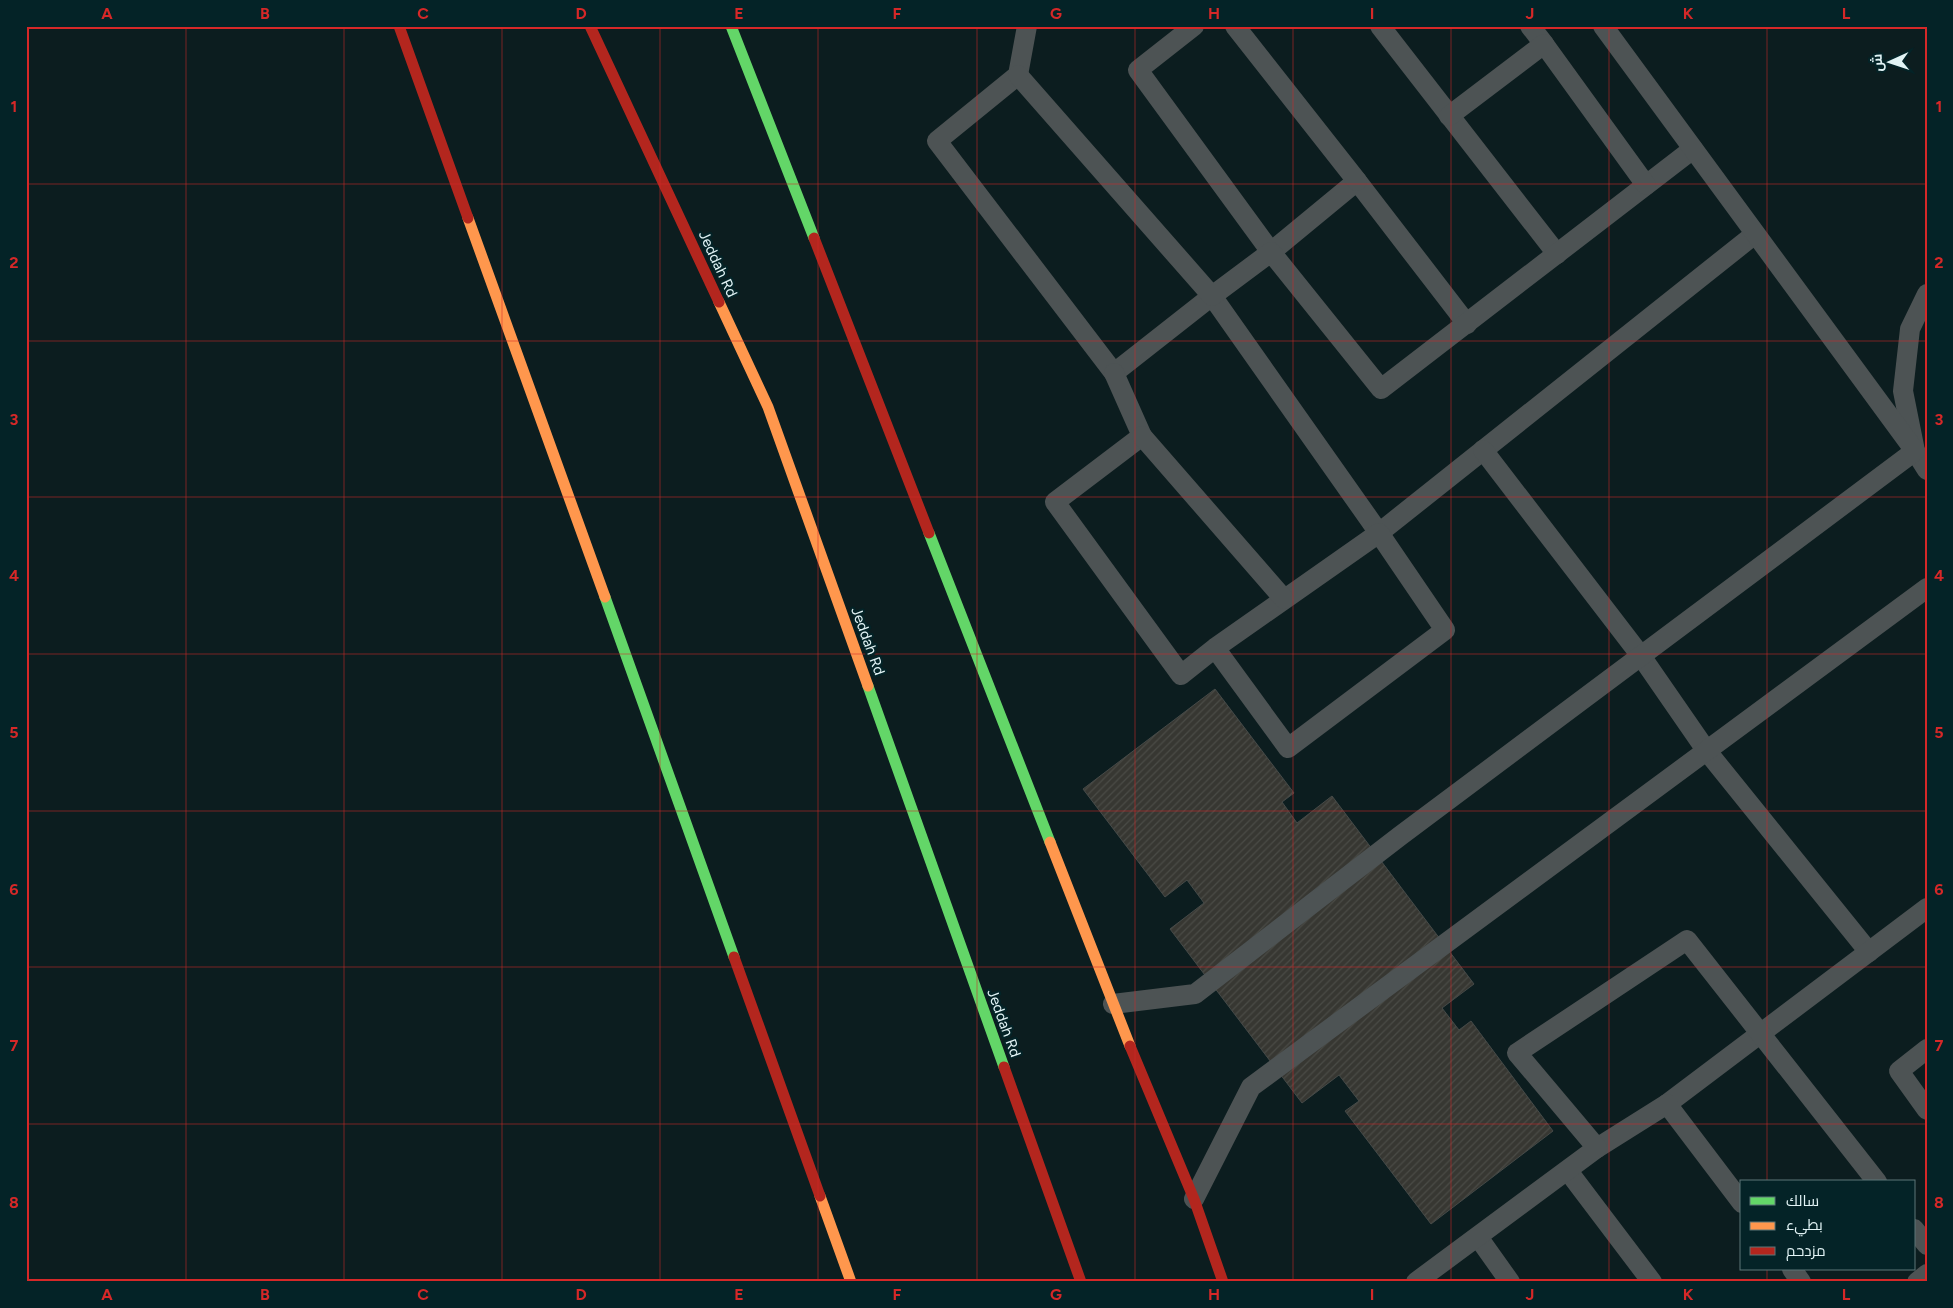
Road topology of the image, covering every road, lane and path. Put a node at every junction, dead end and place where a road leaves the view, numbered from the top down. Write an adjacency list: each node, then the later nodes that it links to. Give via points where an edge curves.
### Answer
1 (399, 26): 50 (main road)
2 (590, 26): 51 (main road, Jeddah Rd, via 768,407)
3 (731, 26): 35 (main road)
4 (1027, 26): 11 (lane)
5 (1194, 26): 17 (lane, via 1138,70)
6 (1234, 26): 14 (lane)
7 (1380, 26): 12 (lane)
8 (1530, 26): 10 (lane)
9 (1604, 26): 13 (lane)
10 (1544, 44): 12 (lane); 15 (lane)
11 (1018, 75): 20 (lane); 22 (lane, via 937,141)
12 (1450, 116): 18 (lane)
13 (1693, 149): 15 (lane); 16 (lane)
14 (1357, 181): 17 (lane); 21 (lane)
15 (1646, 185): 18 (lane)
16 (1755, 234): 24 (lane); 25 (lane)
17 (1271, 252): 20 (lane); 21 (lane, via 1381,389)
18 (1556, 254): 21 (lane)
19 (1927, 294): 25 (lane, via 1910,329 1903,391)
20 (1212, 296): 22 (lane); 27 (lane)
21 (1467, 324)
22 (1114, 373): 23 (lane)
23 (1142, 436): 29 (lane); 30 (lane, via 1055,502 1180,675)
24 (1483, 450): 27 (lane); 31 (lane)
25 (1915, 451): 26 (lane); 31 (lane)
26 (1927, 470)
27 (1379, 533): 29 (lane); 30 (lane, via 1444,630 1288,748)
28 (1927, 588): 32 (lane)
29 (1284, 599): 30 (lane)
30 (1215, 648)
31 (1641, 656): 32 (lane); 35 (lane, via 1195,994)
32 (1706, 750): 34 (lane); 43 (lane, via 1251,1087)
33 (1927, 908): 34 (lane)
34 (1869, 952): 36 (lane)
35 (1113, 1004): 43 (main road)
36 (1761, 1034): 38 (lane); 40 (lane, via 1687,940 1517,1053); 42 (lane)
37 (1927, 1049): 39 (lane, via 1900,1071)
38 (1667, 1104): 40 (lane); 44 (lane)
39 (1927, 1110)
40 (1597, 1148): 41 (lane)
41 (1568, 1170): 46 (lane); 55 (lane)
42 (1875, 1180)
43 (1194, 1199): 52 (main road)
44 (1740, 1200)
45 (1916, 1231): 47 (lane)
46 (1478, 1237): 53 (lane); 54 (lane)
47 (1927, 1245)
48 (1793, 1270): 56 (lane)
49 (1927, 1274): 57 (lane)
50 (851, 1282)
51 (1081, 1282)
52 (1223, 1282)
53 (1416, 1282)
54 (1510, 1282)
55 (1652, 1282)
56 (1801, 1282)
57 (1917, 1282)

